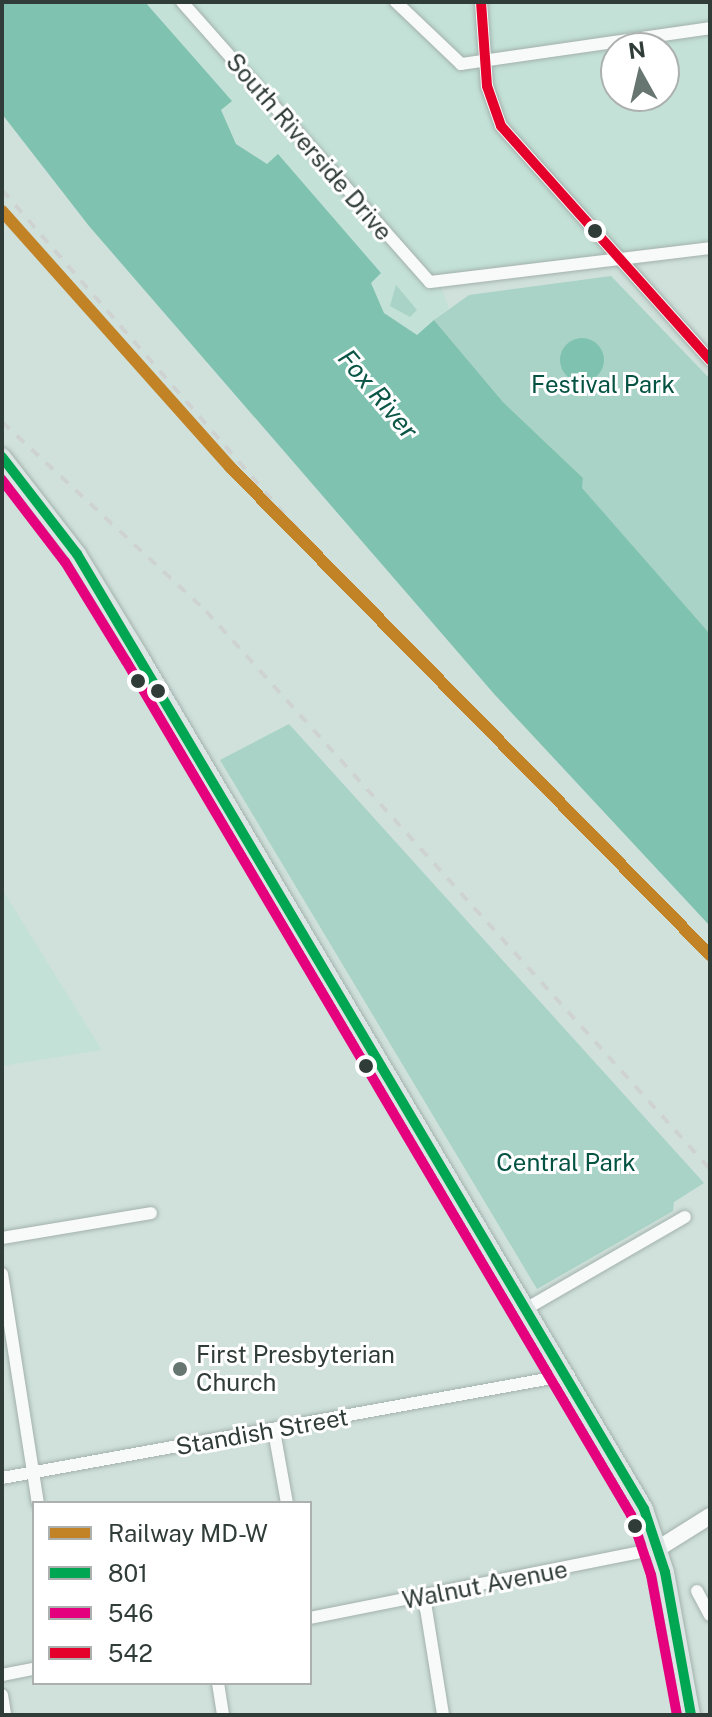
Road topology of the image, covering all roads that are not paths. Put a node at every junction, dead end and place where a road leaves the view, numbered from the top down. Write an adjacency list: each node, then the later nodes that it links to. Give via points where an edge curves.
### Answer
1 (182, 2): 7 (street, South Riverside Drive, via 407,260 441,285)
2 (396, 2): 5 (street, via 447,57 461,64)
3 (481, 2): 5 (street)
4 (710, 28): 5 (street)
5 (488, 61): 7 (street, via 489,99 501,126)
6 (710, 248): 7 (street)
7 (620, 260): 8 (street)
8 (710, 360)
9 (6, 466): 14 (main road, via 85,567)
10 (151, 1213): 12 (street)
11 (685, 1217): 14 (street)
12 (2, 1238)
13 (2, 1274): 17 (street)
14 (529, 1307): 15 (main road)
15 (569, 1375): 16 (street, Standish Street); 22 (main road)
16 (274, 1431): 17 (street, Standish Street); 20 (street)
17 (33, 1472): 18 (street, Standish Street); 19 (street)
18 (2, 1478)
19 (38, 1501)
20 (287, 1501)
21 (710, 1516): 22 (street)
22 (659, 1548): 24 (street, Walnut Avenue); 34 (main road)
23 (697, 1591): 25 (street)
24 (424, 1596): 26 (street, Walnut Avenue); 33 (street)
25 (710, 1615)
26 (312, 1618)
27 (32, 1669): 28 (street)
28 (2, 1675)
29 (218, 1685): 32 (street)
30 (2, 1695): 31 (street)
31 (5, 1715)
32 (223, 1715)
33 (443, 1715)
34 (691, 1715)

